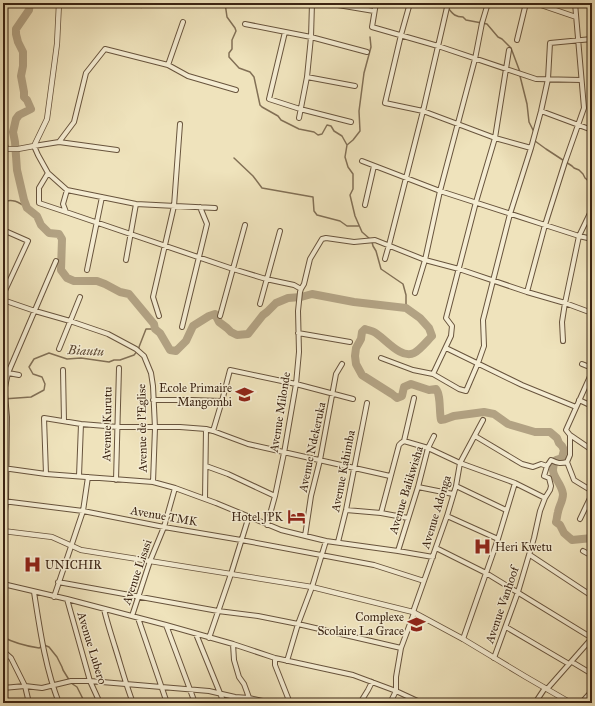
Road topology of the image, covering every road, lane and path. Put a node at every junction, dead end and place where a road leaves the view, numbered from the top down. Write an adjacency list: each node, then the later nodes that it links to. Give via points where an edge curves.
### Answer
1 (59, 3): 44 (street, via 57,44 47,119)
2 (312, 3): 17 (street)
3 (326, 3): 11 (street)
4 (376, 3): 11 (street)
5 (410, 3): 16 (street)
6 (448, 3): 21 (street)
7 (488, 3): 24 (street)
8 (526, 3): 19 (street)
9 (535, 3): 12 (street)
10 (575, 3): 12 (street)
11 (374, 11): 16 (street, via 372,27)
12 (576, 17): 20 (street)
13 (183, 22): 25 (street)
14 (245, 24): 15 (street)
15 (285, 32): 17 (street); 32 (street, via 269,99)
16 (401, 35): 21 (street); 33 (street, via 385,103)
17 (311, 37): 23 (street); 27 (street)
18 (592, 39): 20 (street)
19 (517, 40)
20 (579, 41): 28 (street, via 550,43); 29 (street)
21 (438, 46): 24 (street); 33 (street)
22 (508, 50): 26 (street)
23 (366, 52)
24 (475, 58): 26 (street); 38 (street)
25 (168, 65): 31 (street, via 188,76); 43 (street, via 105,49 86,73 74,122)
26 (505, 69): 28 (street, via 536,79); 42 (street)
27 (307, 77): 30 (street); 32 (street)
28 (548, 79): 29 (street); 34 (street)
29 (582, 80): 39 (street, via 584,108)
30 (355, 86)
31 (236, 90)
32 (300, 110): 35 (street); 36 (street)
33 (423, 111): 38 (street); 51 (street)
34 (541, 111): 39 (street); 46 (street)
35 (299, 118)
36 (351, 122)
37 (180, 124): 58 (street)
38 (458, 124): 42 (street); 53 (street)
39 (578, 125): 40 (street); 66 (street)
40 (592, 130)
41 (3, 138): 45 (street)
42 (495, 138): 46 (street); 55 (street)
43 (59, 142): 44 (street); 47 (street)
44 (34, 146): 45 (street); 50 (street)
45 (5, 148)
46 (531, 148): 63 (street)
47 (117, 150)
48 (362, 162): 49 (street)
49 (374, 166): 51 (street); 57 (street)
50 (48, 173): 52 (street); 62 (street, via 39,188 39,203)
51 (406, 179): 53 (street); 72 (street)
52 (67, 190): 54 (street); 62 (street, via 63,204)
53 (440, 191): 55 (street); 77 (street)
54 (102, 197): 56 (street); 64 (street)
55 (476, 202): 63 (street); 80 (street)
56 (136, 204): 58 (street); 69 (street)
57 (365, 205)
58 (174, 206): 59 (street); 73 (street)
59 (200, 207): 60 (street); 74 (street, via 207,224)
60 (215, 208)
61 (592, 209): 70 (street)
62 (66, 212): 64 (street)
63 (510, 214): 66 (street); 83 (street)
64 (96, 222): 69 (street); 81 (street)
65 (245, 225): 79 (street)
66 (545, 225): 70 (street); 85 (street)
67 (3, 230): 87 (street, via 28,241)
68 (280, 231): 82 (street)
69 (130, 233): 73 (street); 76 (street)
70 (579, 236): 71 (street); 90 (street)
71 (592, 239)
72 (389, 245): 75 (street); 77 (street); 84 (street, Avenue Milonde, via 375,240 354,242 322,239 310,259)
73 (165, 246): 74 (street); 94 (street, via 153,297)
74 (199, 258): 79 (street); 97 (street)
75 (384, 259)
76 (126, 260)
77 (425, 260): 80 (street); 86 (street)
78 (56, 261): 92 (street)
79 (233, 269): 82 (street); 95 (street)
80 (459, 269): 83 (street); 101 (street, via 446,318 452,326)
81 (87, 270)
82 (266, 279): 84 (street, via 294,285); 91 (street)
83 (494, 280): 85 (street); 104 (street, via 483,320 484,346)
84 (300, 291): 98 (street, Avenue Milonde)
85 (527, 292): 90 (street)
86 (415, 293)
87 (3, 295)
88 (80, 297): 96 (street)
89 (3, 300): 92 (street)
90 (565, 303): 93 (street); 99 (street)
91 (260, 304)
92 (35, 312): 96 (street); 112 (street)
93 (592, 313)
94 (159, 316)
95 (220, 316)
96 (70, 321): 102 (street); 119 (street, Avenue de l'Eglise, via 108,334 138,350 144,356 151,373)
97 (182, 327)
98 (298, 333): 100 (street); 115 (street, Avenue Milonde)
99 (563, 341)
100 (350, 342)
101 (446, 348): 104 (street); 113 (street)
102 (59, 349)
103 (381, 358): 113 (street, via 413,370)
104 (478, 363): 113 (street, via 466,391); 123 (street, via 522,385)
105 (342, 364): 116 (street, Avenue Ndekeruka, via 336,374)
106 (582, 364): 108 (street)
107 (119, 368): 128 (street, Avenue Kurutu)
108 (592, 368)
109 (63, 370): 126 (street)
110 (3, 372): 112 (street)
111 (592, 372): 120 (street)
112 (8, 373): 114 (street); 145 (street, via 4,392 7,417)
113 (433, 374)
114 (19, 375)
115 (296, 384): 116 (street); 121 (street, via 230,370); 138 (street, Avenue Milonde)
116 (333, 394): 118 (street); 139 (street, Avenue Ndekeruka)
117 (414, 398): 135 (street)
118 (353, 399)
119 (153, 400): 121 (street); 129 (street, Avenue de l'Eglise)
120 (579, 400): 123 (street); 124 (street)
121 (222, 401): 131 (street)
122 (367, 403): 144 (street, Avenue Kahimba)
123 (576, 406): 132 (street, via 566,430)
124 (592, 406)
125 (483, 420): 134 (street, Avenue Adonga)
126 (64, 421): 127 (street); 146 (street, via 44,418)
127 (81, 424): 128 (street); 147 (street)
128 (118, 427): 129 (street); 150 (street, Avenue Kurutu)
129 (155, 428): 130 (street); 151 (street, Avenue de l'Eglise)
130 (206, 429): 131 (street); 142 (street)
131 (213, 431): 138 (street, via 248,444)
132 (570, 435): 137 (street); 141 (street, via 570,455)
133 (434, 436): 136 (street, Avenue Balikwisha)
134 (475, 436): 140 (street, Avenue Adonga); 143 (street, via 522,464 533,467 541,464)
135 (404, 441): 136 (street); 148 (street, via 399,445)
136 (428, 448): 140 (street); 154 (street, Avenue Balikwisha)
137 (592, 450)
138 (284, 453): 139 (street); 158 (street, Avenue Milonde)
139 (320, 460): 144 (street); 173 (street, Avenue Ndekeruka)
140 (460, 462): 152 (street); 153 (street, Avenue Adonga)
141 (567, 462): 143 (street, via 558,463 551,460); 156 (street, via 574,480)
142 (206, 466): 158 (street); 160 (street)
143 (547, 466): 159 (street, Avenue Vanhoof, via 544,476 549,478 551,486)
144 (354, 468): 148 (street); 162 (street, Avenue Kahimba)
145 (5, 469): 146 (street); 161 (street)
146 (46, 474): 147 (street)
147 (79, 476): 149 (street)
148 (390, 476): 165 (street)
149 (88, 477): 150 (street); 164 (street)
150 (116, 480): 151 (street)
151 (153, 482): 155 (street)
152 (515, 483): 159 (street); 163 (street)
153 (456, 486): 157 (street, Avenue Adonga); 163 (street)
154 (418, 487): 157 (street); 168 (street, Avenue Balikwisha)
155 (175, 488): 160 (street); 171 (street, Avenue Lisasi)
156 (592, 493): 169 (street)
157 (453, 494): 167 (street, Avenue Adonga)
158 (275, 496): 170 (street, Avenue Milonde)
159 (545, 498): 183 (street, Avenue Vanhoof)
160 (205, 499): 166 (street)
161 (4, 501): 164 (street, Avenue TMK); 172 (street)
162 (346, 510): 165 (street); 177 (street, Avenue Kahimba)
163 (506, 510): 174 (street)
164 (83, 511): 171 (street, Avenue TMK); 178 (street)
165 (381, 513): 168 (street)
166 (249, 516): 170 (street); 175 (street)
167 (447, 516): 174 (street); 179 (street, Avenue Adonga)
168 (408, 518): 180 (street, Avenue Balikwisha)
169 (580, 519)
170 (267, 524): 173 (street)
171 (164, 527): 175 (street, Avenue TMK); 186 (street, Avenue Lisasi)
172 (3, 531): 178 (street, via 52,537)
173 (305, 536): 176 (street)
174 (498, 539): 187 (street)
175 (242, 540): 182 (street, Avenue TMK); 188 (street)
176 (326, 541): 177 (street); 182 (street)
177 (338, 542): 180 (street)
178 (71, 545): 186 (street, via 81,550); 190 (street)
179 (436, 548): 185 (street, Avenue Adonga); 187 (street)
180 (398, 551): 185 (street)
181 (583, 551): 184 (street)
182 (321, 555): 189 (street, Avenue TMK, via 374,565); 192 (street)
183 (530, 555): 194 (street, Avenue Vanhoof); 196 (street)
184 (592, 556)
185 (433, 557): 189 (street, Avenue Adonga)
186 (150, 561): 188 (street); 195 (street, Avenue Lisasi)
187 (486, 573): 194 (street); 210 (street)
188 (231, 574): 192 (street); 200 (street)
189 (424, 581): 201 (street, Avenue Adonga)
190 (58, 582): 195 (street); 197 (street)
191 (3, 584): 193 (street)
192 (312, 588): 201 (street); 204 (street)
193 (34, 592): 197 (street); 223 (street)
194 (518, 592): 206 (street, Avenue Vanhoof); 209 (street)
195 (139, 596): 200 (street); 202 (street, Avenue Lisasi)
196 (592, 596)
197 (54, 597): 198 (street)
198 (67, 599): 199 (street); 219 (street, Avenue Lubero)
199 (104, 608): 202 (street); 221 (street)
200 (218, 611): 204 (street); 208 (street)
201 (413, 613): 210 (street); 212 (street, Avenue Adonga)
202 (132, 616): 203 (street)
203 (138, 618): 205 (street); 225 (street, Avenue Lisasi)
204 (298, 624): 212 (street); 216 (street)
205 (166, 625): 207 (street); 227 (street)
206 (506, 627): 215 (street, Avenue Vanhoof); 217 (street)
207 (196, 634): 208 (street); 230 (street)
208 (209, 638): 211 (street)
209 (592, 638): 217 (street)
210 (463, 639): 215 (street)
211 (232, 644): 214 (street); 231 (street, via 239,677)
212 (401, 648): 228 (street, Avenue Adonga)
213 (3, 651): 222 (street, via 11,658)
214 (275, 658): 216 (street); 241 (street, via 275,665)
215 (494, 658): 226 (street)
216 (287, 661): 220 (street, via 353,675)
217 (571, 663): 218 (street); 226 (street)
218 (592, 674)
219 (90, 681): 221 (street); 223 (street, via 70,681); 234 (street, Avenue Lubero)
220 (372, 682): 228 (street); 242 (street)
221 (126, 684): 225 (street); 235 (street)
222 (24, 686): 223 (street); 224 (street); 232 (street)
223 (52, 686): 233 (street)
224 (3, 688)
225 (161, 688): 227 (street); 236 (street, Avenue Lisasi)
226 (546, 689): 245 (street); 246 (street)
227 (190, 690): 230 (street); 237 (street)
228 (396, 691): 243 (street); 244 (street)
229 (592, 691): 247 (street)
230 (220, 694): 231 (street); 238 (street)
231 (249, 698): 239 (street); 240 (street)
232 (29, 703)
233 (58, 703)
234 (100, 703)
235 (133, 703)
236 (167, 703)
237 (195, 703)
238 (224, 703)
239 (251, 703)
240 (278, 703)
241 (290, 703)
242 (360, 703)
243 (390, 703)
244 (420, 703)
245 (535, 703)
246 (571, 703)
247 (581, 703)

